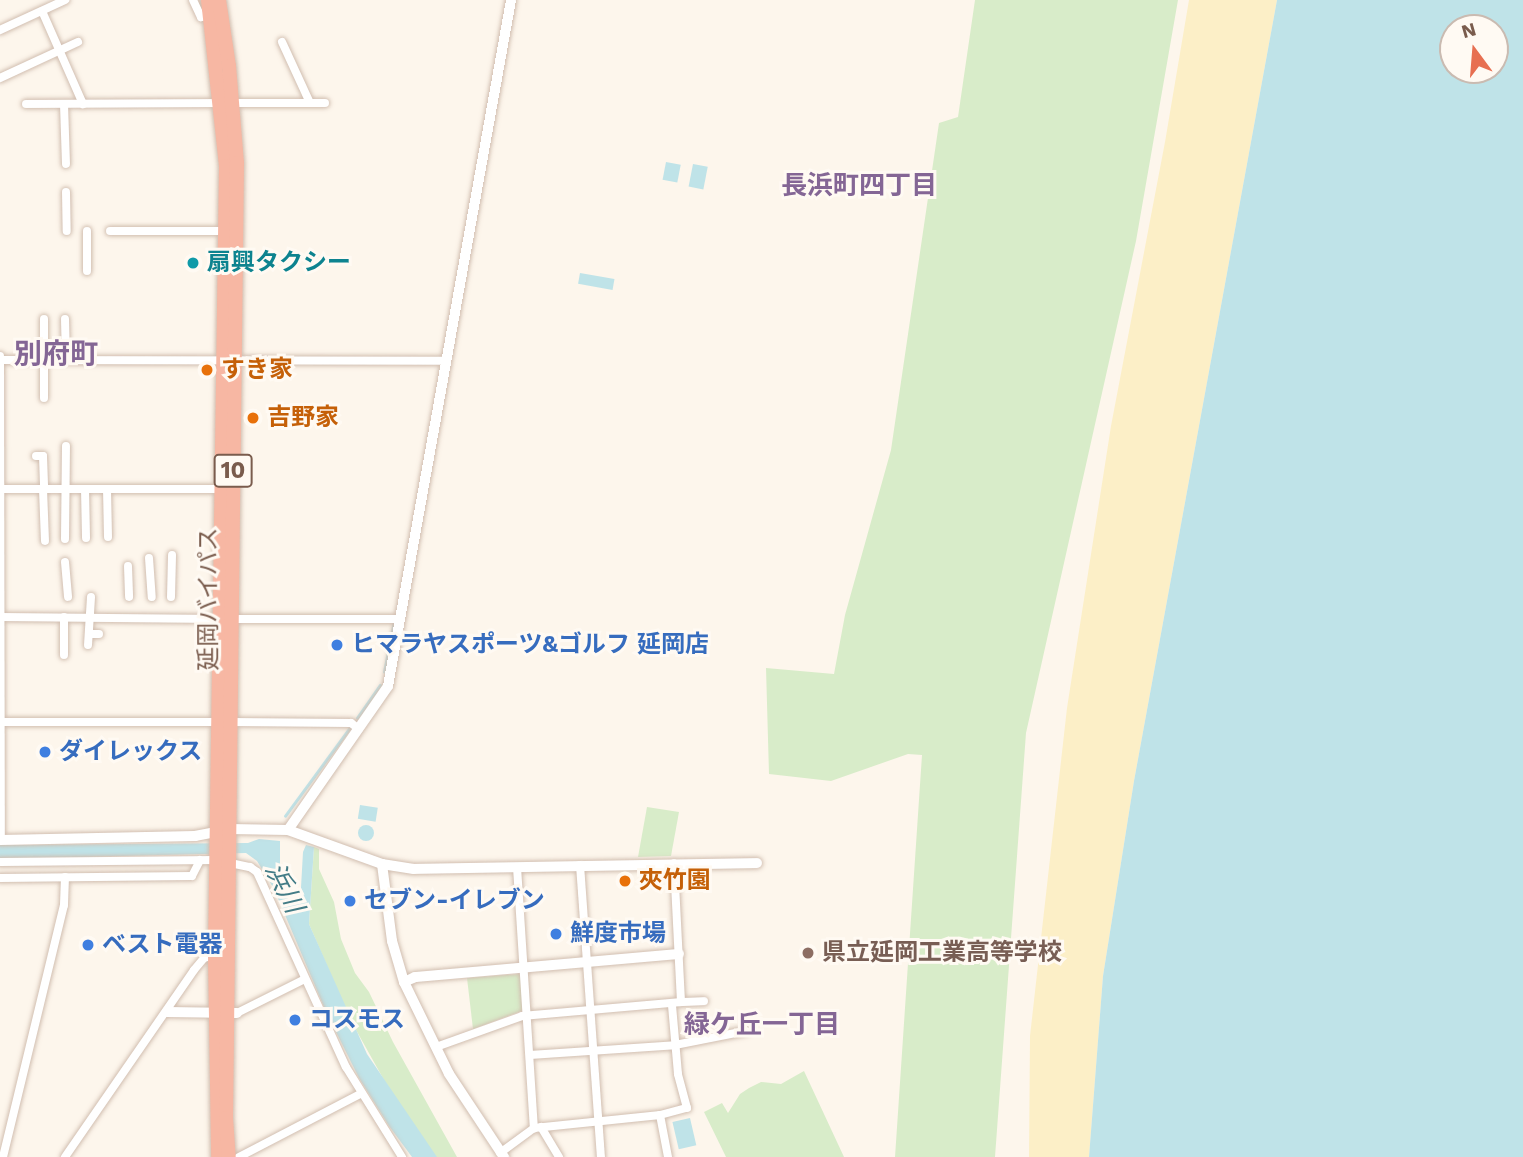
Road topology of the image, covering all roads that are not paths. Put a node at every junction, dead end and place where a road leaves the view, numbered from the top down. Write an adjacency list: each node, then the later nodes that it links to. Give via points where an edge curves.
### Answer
1 (65, 0): 6 (street)
2 (193, 0): 5 (street, via 201,17)
3 (208, 0): 5 (highway, 延岡バイパス / 10)
4 (511, 0): 31 (street)
5 (217, 10): 12 (highway, 延岡バイパス / 10)
6 (42, 11): 7 (street); 10 (street)
7 (0, 30)
8 (282, 42): 13 (street)
9 (78, 43): 10 (street)
10 (60, 51): 11 (street); 17 (street)
11 (0, 78)
12 (227, 103): 13 (street); 17 (street); 22 (highway, 延岡バイパス / 10); 30 (highway, 延岡バイパス / 10, via 237,163)
13 (310, 103): 14 (street)
14 (325, 103)
15 (26, 104): 16 (street)
16 (64, 104): 17 (street); 18 (street)
17 (83, 104)
18 (66, 163)
19 (66, 192): 23 (street)
20 (88, 231): 24 (street)
21 (110, 231): 22 (street)
22 (225, 231): 30 (highway, 延岡バイパス / 10)
23 (67, 232)
24 (88, 271)
25 (44, 319): 28 (street)
26 (65, 319): 29 (street)
27 (1, 359): 28 (street); 35 (street)
28 (44, 360): 29 (street); 32 (street)
29 (66, 360): 30 (street)
30 (229, 361): 31 (street); 40 (highway, 延岡バイパス / 10); 59 (highway, 延岡バイパス / 10)
31 (446, 361): 60 (street)
32 (44, 398)
33 (66, 446): 37 (street)
34 (36, 456): 36 (street, via 43,456)
35 (2, 489): 36 (street); 41 (street)
36 (43, 489): 37 (street); 45 (street)
37 (65, 489): 38 (street); 44 (street)
38 (85, 489): 39 (street); 43 (street)
39 (107, 489): 40 (street); 42 (street)
40 (222, 489): 59 (highway, 延岡バイパス / 10)
41 (1, 526): 50 (street)
42 (108, 537)
43 (86, 538)
44 (65, 540)
45 (45, 541)
46 (172, 555): 55 (street)
47 (149, 558): 54 (street)
48 (65, 562): 51 (street)
49 (128, 566): 53 (street)
50 (1, 568): 56 (street)
51 (68, 597)
52 (91, 597): 58 (street)
53 (129, 597)
54 (152, 597)
55 (171, 597)
56 (1, 617): 57 (street); 65 (street)
57 (64, 617): 58 (street); 64 (street)
58 (89, 618): 59 (street); 61 (street)
59 (226, 619): 60 (street); 66 (highway, 延岡バイパス / 10)
60 (400, 619): 67 (street, via 388,686)
61 (89, 634): 62 (street); 63 (street)
62 (99, 634)
63 (88, 645)
64 (64, 655)
65 (1, 722): 66 (street); 70 (street)
66 (225, 722): 67 (street, via 351,723); 69 (highway, 延岡バイパス / 10)
67 (359, 729): 68 (street)
68 (288, 830): 69 (street); 76 (street)
69 (223, 835): 70 (street); 71 (highway, 延岡バイパス / 10)
70 (1, 840)
71 (223, 858): 72 (street); 82 (highway, 延岡バイパス / 10); 85 (street, via 257,872); 92 (highway, 延岡バイパス / 10)
72 (200, 860): 73 (street); 79 (street, via 192,876)
73 (0, 862)
74 (674, 863): 75 (street); 77 (street); 81 (street)
75 (757, 863)
76 (382, 864): 78 (street, via 414,869); 86 (street, via 392,941)
77 (580, 865): 78 (street); 83 (street)
78 (517, 867): 84 (street)
79 (65, 877): 80 (street); 104 (street, via 64,905)
80 (0, 878)
81 (679, 954): 83 (street); 88 (street)
82 (215, 955): 90 (street, via 204,958); 92 (highway, 延岡バイパス / 10)
83 (588, 961): 84 (street); 91 (street)
84 (524, 967): 86 (street, via 415,977); 93 (street)
85 (305, 979): 92 (street); 99 (street)
86 (404, 982): 96 (street)
87 (704, 1000): 88 (street)
88 (681, 1002): 89 (street)
89 (672, 1005): 91 (street); 95 (street)
90 (166, 1012): 92 (street); 105 (street)
91 (592, 1012): 93 (street); 97 (street)
92 (227, 1013): 106 (highway, 延岡バイパス / 10); 107 (highway, 延岡バイパス / 10)
93 (527, 1016): 96 (street); 98 (street)
94 (746, 1031): 95 (street)
95 (675, 1045): 97 (street); 100 (street, via 687,1108)
96 (436, 1047): 103 (street)
97 (593, 1051): 98 (street); 101 (street)
98 (530, 1055): 102 (street)
99 (360, 1094): 108 (street); 109 (street)
100 (660, 1115): 101 (street); 112 (street)
101 (598, 1121): 102 (street); 111 (street)
102 (538, 1128): 103 (street); 110 (street)
103 (502, 1155)
104 (3, 1157)
105 (65, 1157)
106 (218, 1157)
107 (229, 1157)
108 (239, 1157)
109 (402, 1157)
110 (559, 1157)
111 (601, 1157)
112 (668, 1157)

